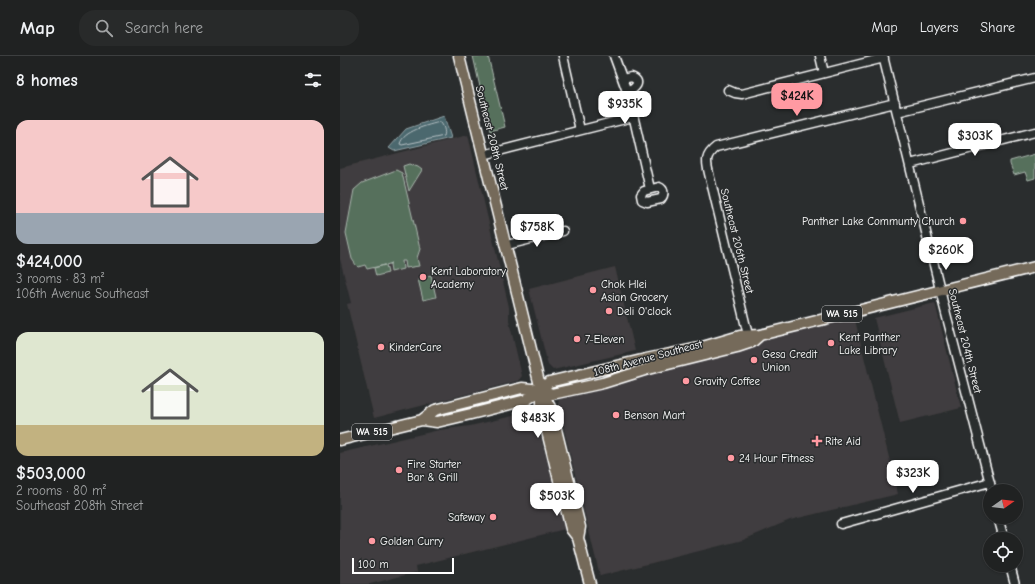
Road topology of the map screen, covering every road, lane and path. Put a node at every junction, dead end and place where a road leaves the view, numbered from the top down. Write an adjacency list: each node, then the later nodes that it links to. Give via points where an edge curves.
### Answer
1 (459, 56): 16 (main road, Southeast 208th Street)
2 (563, 56): 14 (street)
3 (614, 56): 8 (street)
4 (820, 56): 6 (street)
5 (883, 57): 6 (street); 11 (street, Southeast 204th Street)
6 (824, 73): 9 (street, via 742,94)
7 (1035, 78): 12 (street)
8 (623, 79): 10 (street); 10 (street, via 633,77 637,81 636,87)
9 (728, 90)
10 (627, 92): 13 (street)
11 (895, 103): 12 (street, Southeast 204th Street); 23 (street, Southeast 206th Street, via 716,147 710,152 706,159)
12 (897, 112): 17 (street, Southeast 204th Street)
13 (633, 116): 14 (street); 18 (street)
14 (580, 130): 16 (street)
15 (1035, 132): 17 (street)
16 (484, 155): 20 (main road, Southeast 208th Street)
17 (910, 164): 22 (street, Southeast 204th Street)
18 (650, 189)
19 (563, 231): 20 (street)
20 (507, 245): 25 (main road, Southeast 208th Street)
21 (1035, 266): 22 (main road, 108th Avenue Southeast / WA 515)
22 (941, 290): 24 (main road, 108th Avenue Southeast / WA 515); 27 (street, Southeast 204th Street)
23 (748, 335): 24 (main road, 108th Avenue Southeast / WA 515); 25 (main road, 108th Avenue Southeast / WA 515, via 549,382)
24 (760, 335): 25 (main road, 108th Avenue Southeast / WA 515, via 752,342 737,347 603,383 552,394)
25 (542, 390): 26 (main road, 108th Avenue Southeast / WA 515, via 522,388 435,410 422,420); 30 (main road, Southeast 208th Street, via 566,470 580,527 578,538)
26 (340, 440)
27 (990, 482): 28 (street)
28 (841, 524)
29 (1012, 572): 31 (street)
30 (590, 584)
31 (1015, 584)

